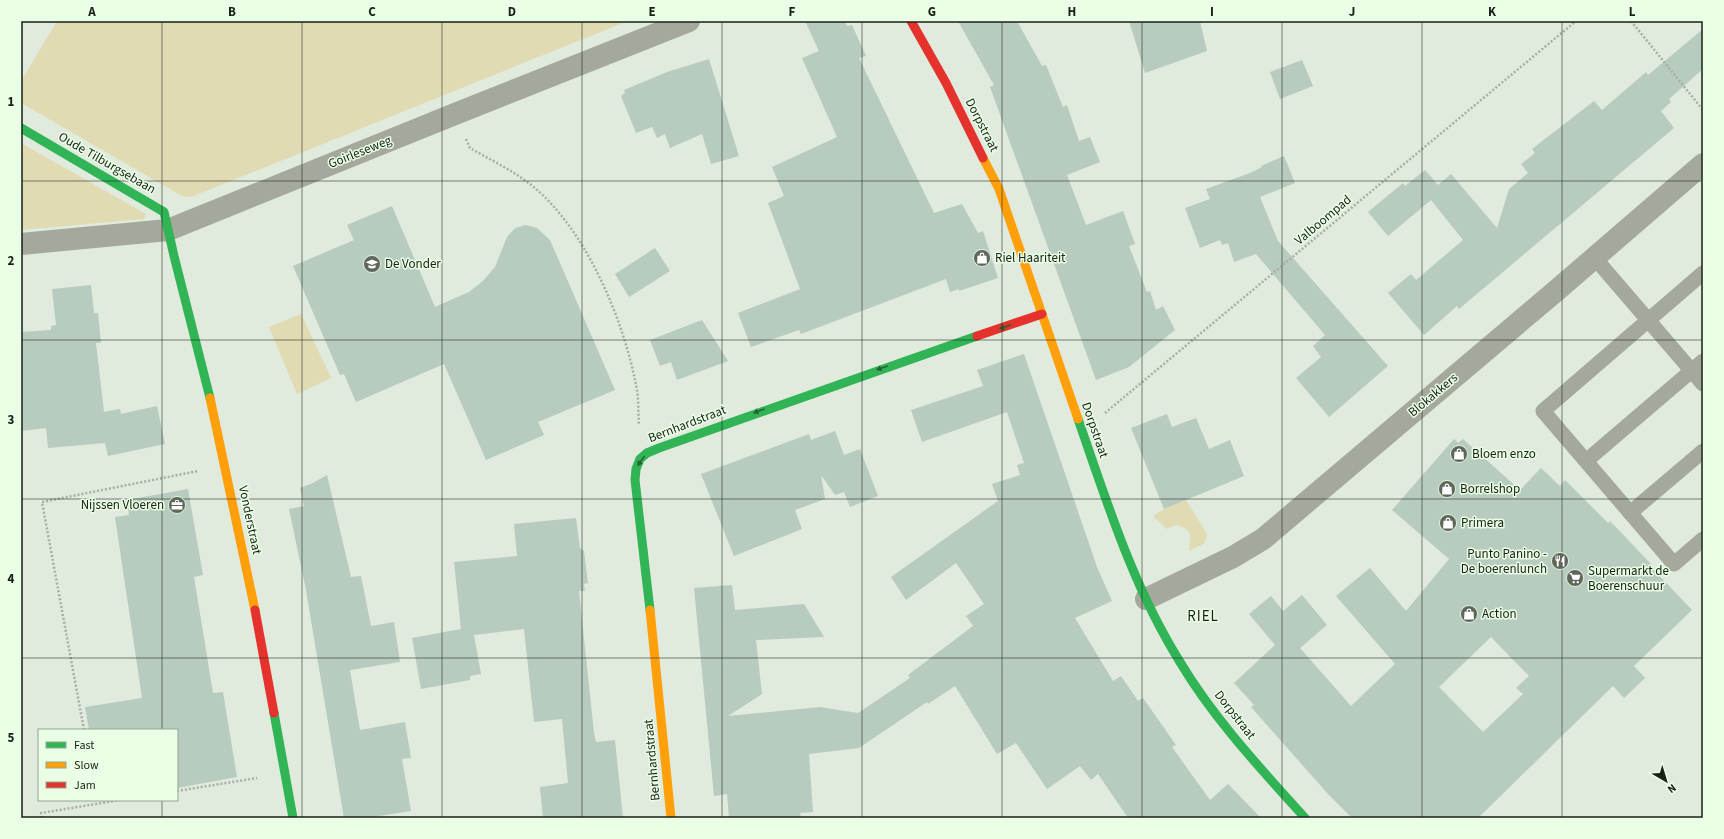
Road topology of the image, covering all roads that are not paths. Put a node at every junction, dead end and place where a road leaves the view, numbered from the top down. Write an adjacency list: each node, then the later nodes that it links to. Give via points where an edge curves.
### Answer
1 (689, 21): 5 (street, Goirleseweg)
2 (911, 21): 9 (street, Dorpstraat, via 940,71 999,189)
3 (21, 128): 5 (street, Oude Tilburgsebaan, via 164,212)
4 (1703, 164): 7 (street, Blokakkers)
5 (168, 230): 6 (street, Goirleseweg); 19 (street, Vonderstraat, via 207,386 246,562)
6 (21, 244)
7 (1594, 257): 10 (lane); 18 (street, Blokakkers, via 1263,539 1233,557)
8 (1703, 273): 10 (lane)
9 (1042, 314): 18 (street, Dorpstraat, via 1127,557); 20 (street, Bernhardstraat, one-way to 20, via 667,445 646,454 638,462 635,473 640,534)
10 (1648, 320): 12 (lane); 15 (lane, via 1543,411)
11 (1703, 361): 12 (lane)
12 (1692, 370): 13 (lane); 15 (lane)
13 (1703, 384)
14 (1703, 451): 16 (lane)
15 (1586, 461): 16 (lane)
16 (1630, 513): 17 (lane, via 1674,564)
17 (1703, 539)
18 (1146, 599): 21 (street, Dorpstraat, via 1179,662 1206,701 1236,740)
19 (292, 818)
20 (671, 818)
21 (1305, 818)

